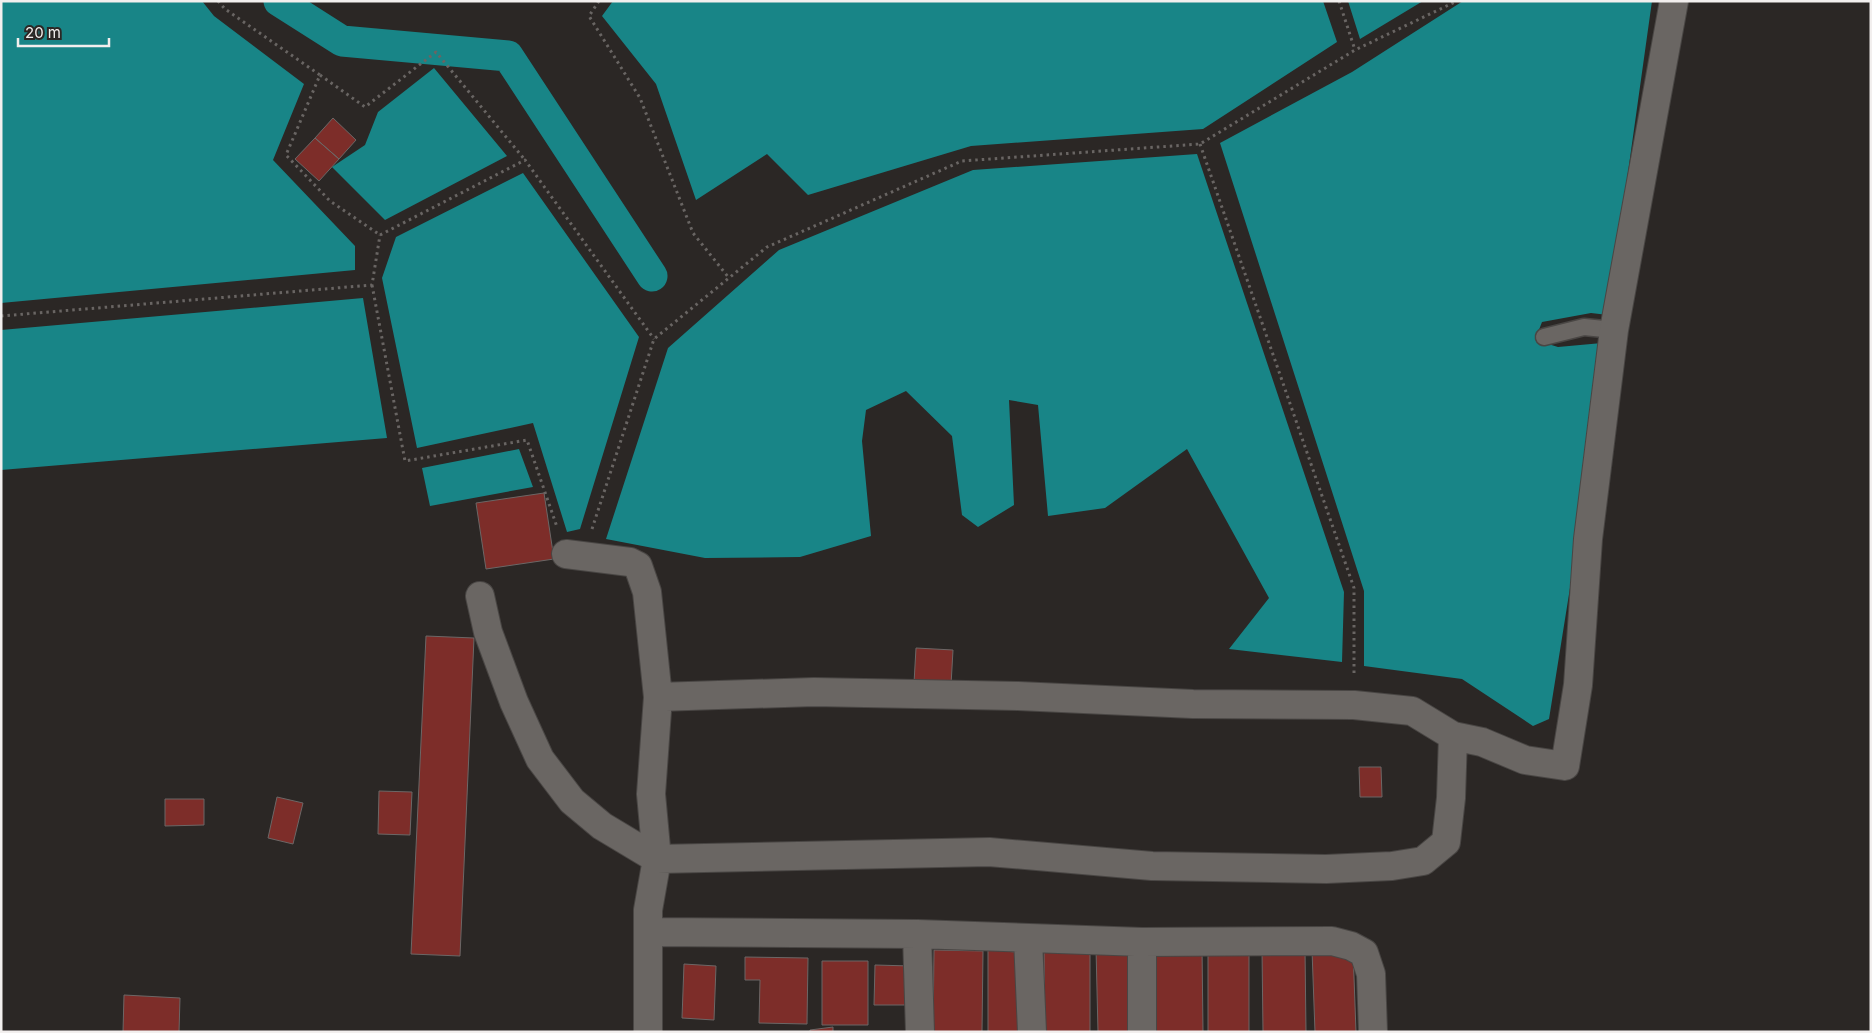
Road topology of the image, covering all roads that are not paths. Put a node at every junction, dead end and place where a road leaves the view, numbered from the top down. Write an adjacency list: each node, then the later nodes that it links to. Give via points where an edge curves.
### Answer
1 (1674, 1): 2 (street)
2 (1614, 330): 3 (lane, via 1584,327); 7 (street, via 1588,539 1578,685 1565,766 1526,760 1482,742)
3 (1544, 337)
4 (577, 555): 6 (street, via 630,562 638,566 646,592)
5 (480, 596): 8 (street, via 488,632 540,759 572,801 602,826)
6 (658, 697): 7 (street, via 814,692 1193,704 1354,705 1412,711); 8 (street, via 651,794)
7 (1453, 736): 8 (street, via 1452,798 1446,842 1423,861 1326,869 1152,866 989,852)
8 (657, 858): 9 (street, via 648,910)
9 (649, 932): 10 (street); 13 (street)
10 (917, 934): 11 (street); 14 (street)
11 (1028, 940): 12 (street); 15 (street)
12 (1142, 942): 16 (street); 17 (street, via 1332,942 1351,946 1364,953 1371,974)
13 (648, 1032)
14 (920, 1032)
15 (1032, 1032)
16 (1142, 1032)
17 (1373, 1032)

